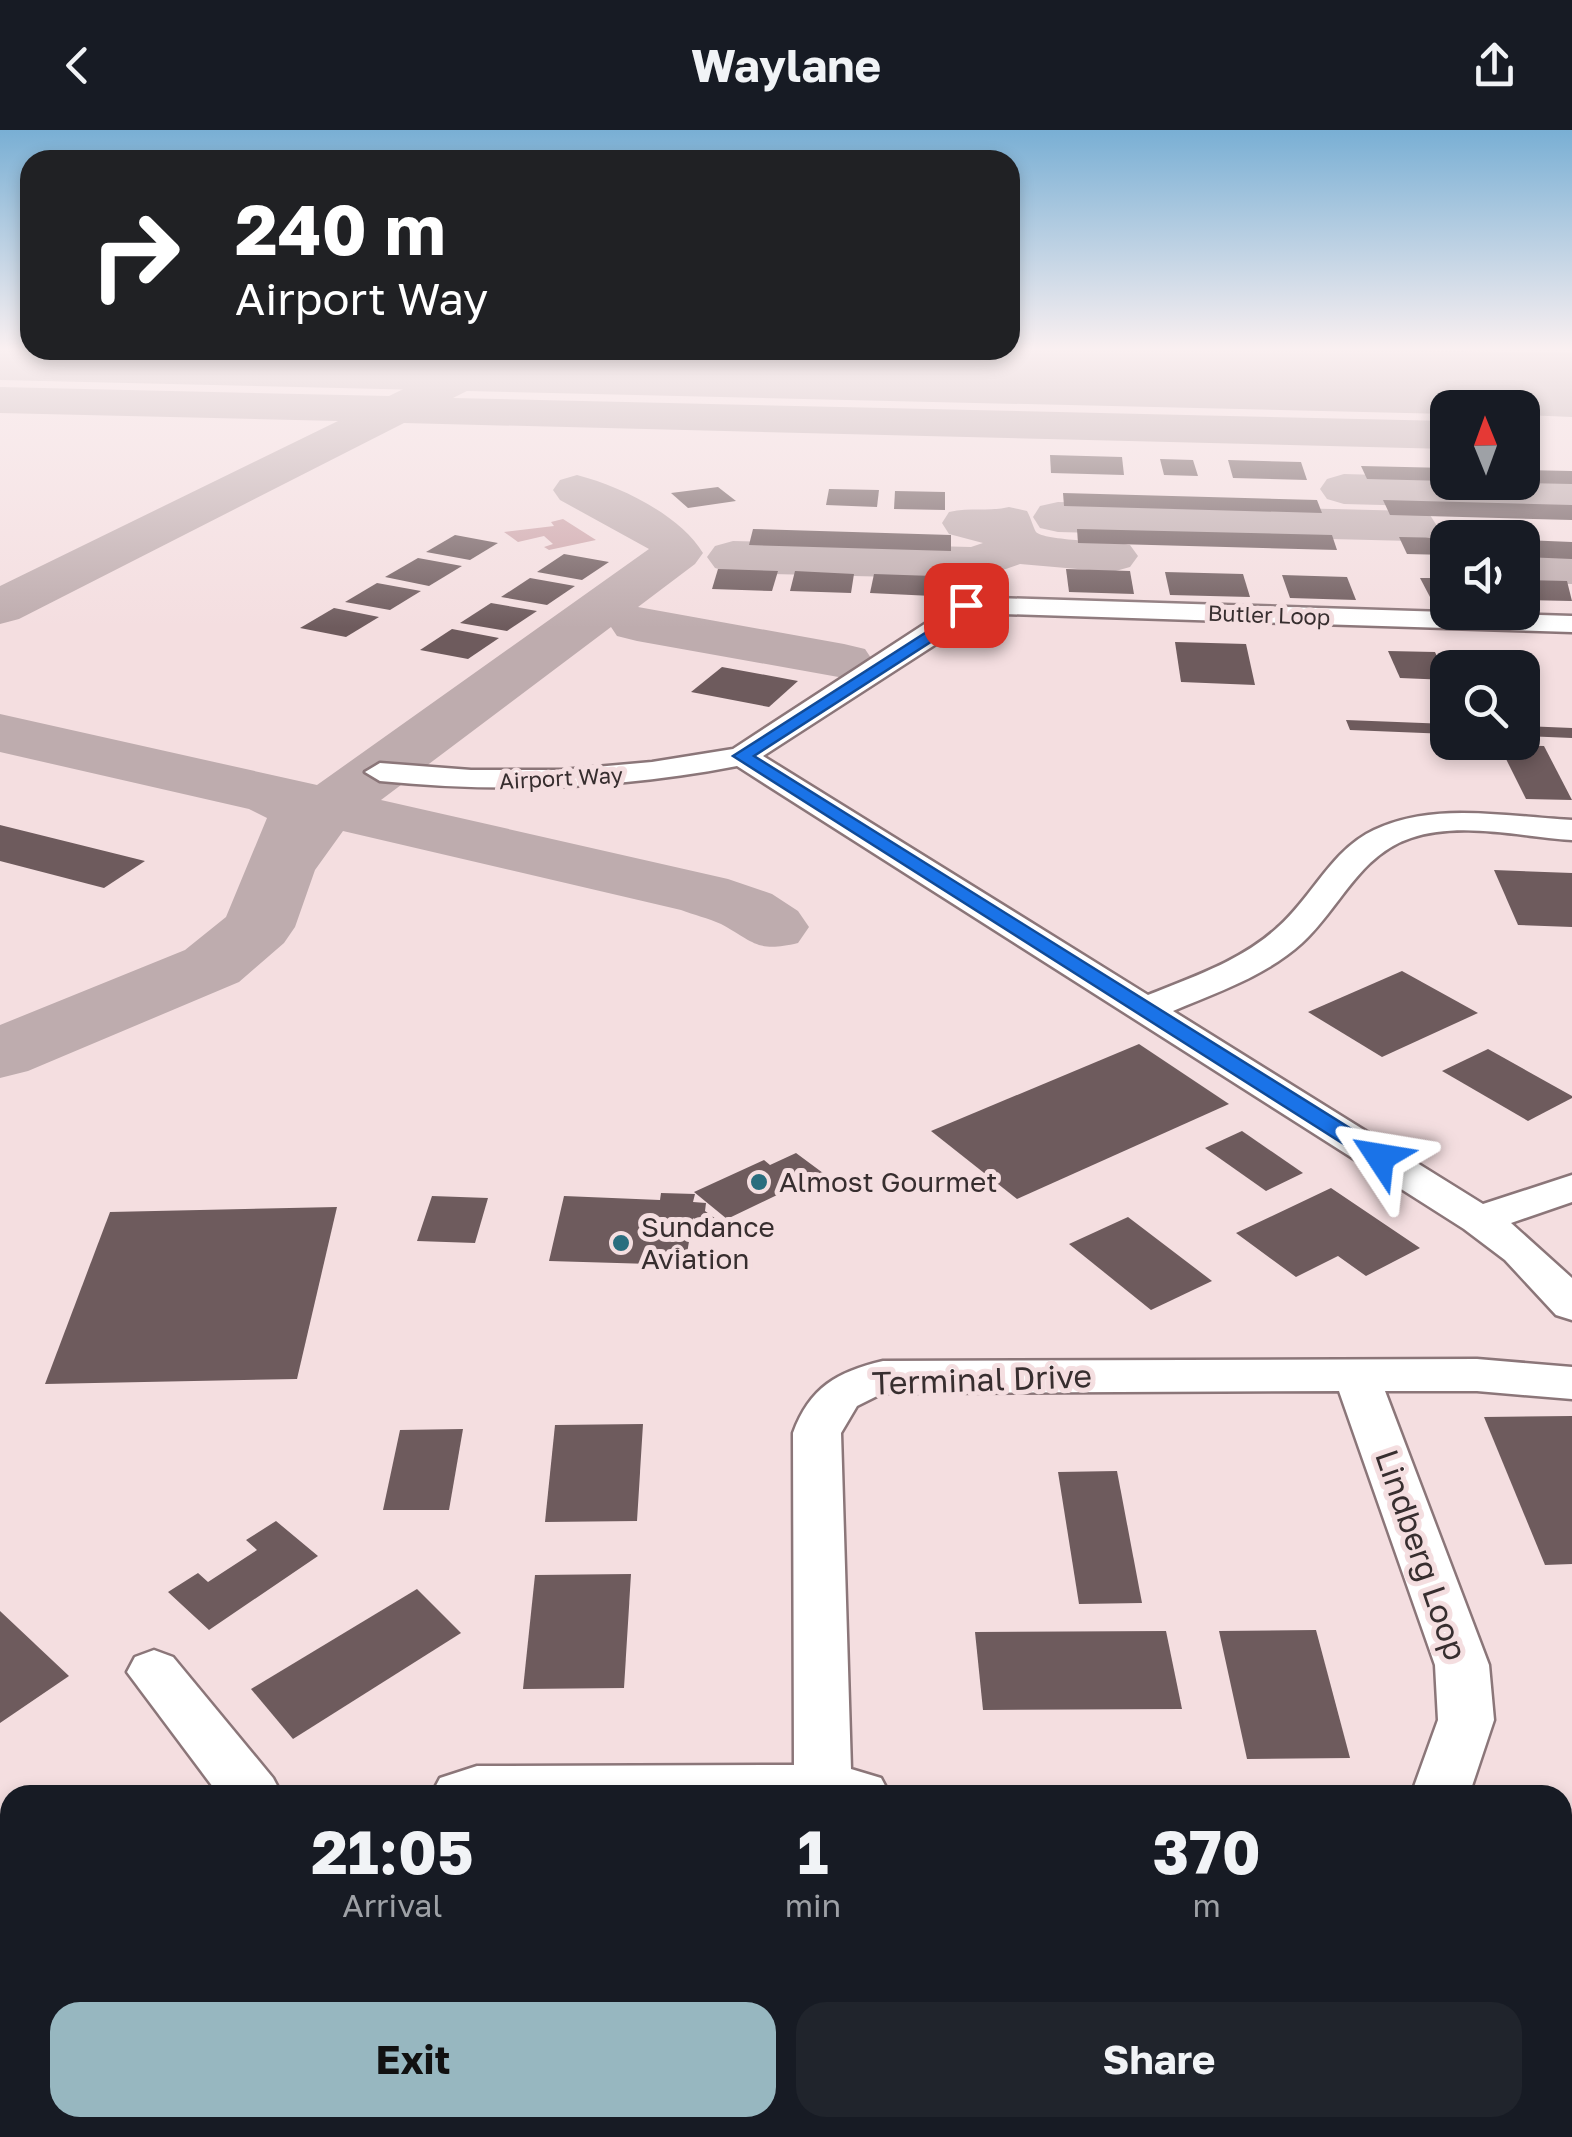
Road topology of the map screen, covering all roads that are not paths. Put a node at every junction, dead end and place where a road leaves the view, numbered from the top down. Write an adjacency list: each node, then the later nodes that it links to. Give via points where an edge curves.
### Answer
1 (966, 605): 2 (street, Butler Loop, via 1395,609); 3 (street, Airport Way, via 955,620)
2 (1572, 624)
3 (742, 756): 4 (street, Airport Way, via 560,781); 6 (street)
4 (380, 772)
5 (1572, 830): 6 (street, via 1406,828 1350,858 1310,914 1269,951)
6 (1147, 1009): 8 (street)
7 (1572, 1188): 8 (street)
8 (1490, 1227): 9 (street); 10 (street)
9 (1572, 1275)
10 (1572, 1304)
11 (1572, 1366): 13 (street, Terminal Drive)
12 (1356, 1375): 13 (street, Terminal Drive); 17 (street, Terminal Drive, via 883,1377 854,1384 826,1405 817,1433); 18 (street, Lindberg Loop, via 1462,1664 1466,1720)
13 (1476, 1375): 14 (street, Terminal Drive)
14 (1572, 1383)
15 (154, 1672): 16 (street)
16 (245, 1785)
17 (836, 1785)
18 (1443, 1785)

